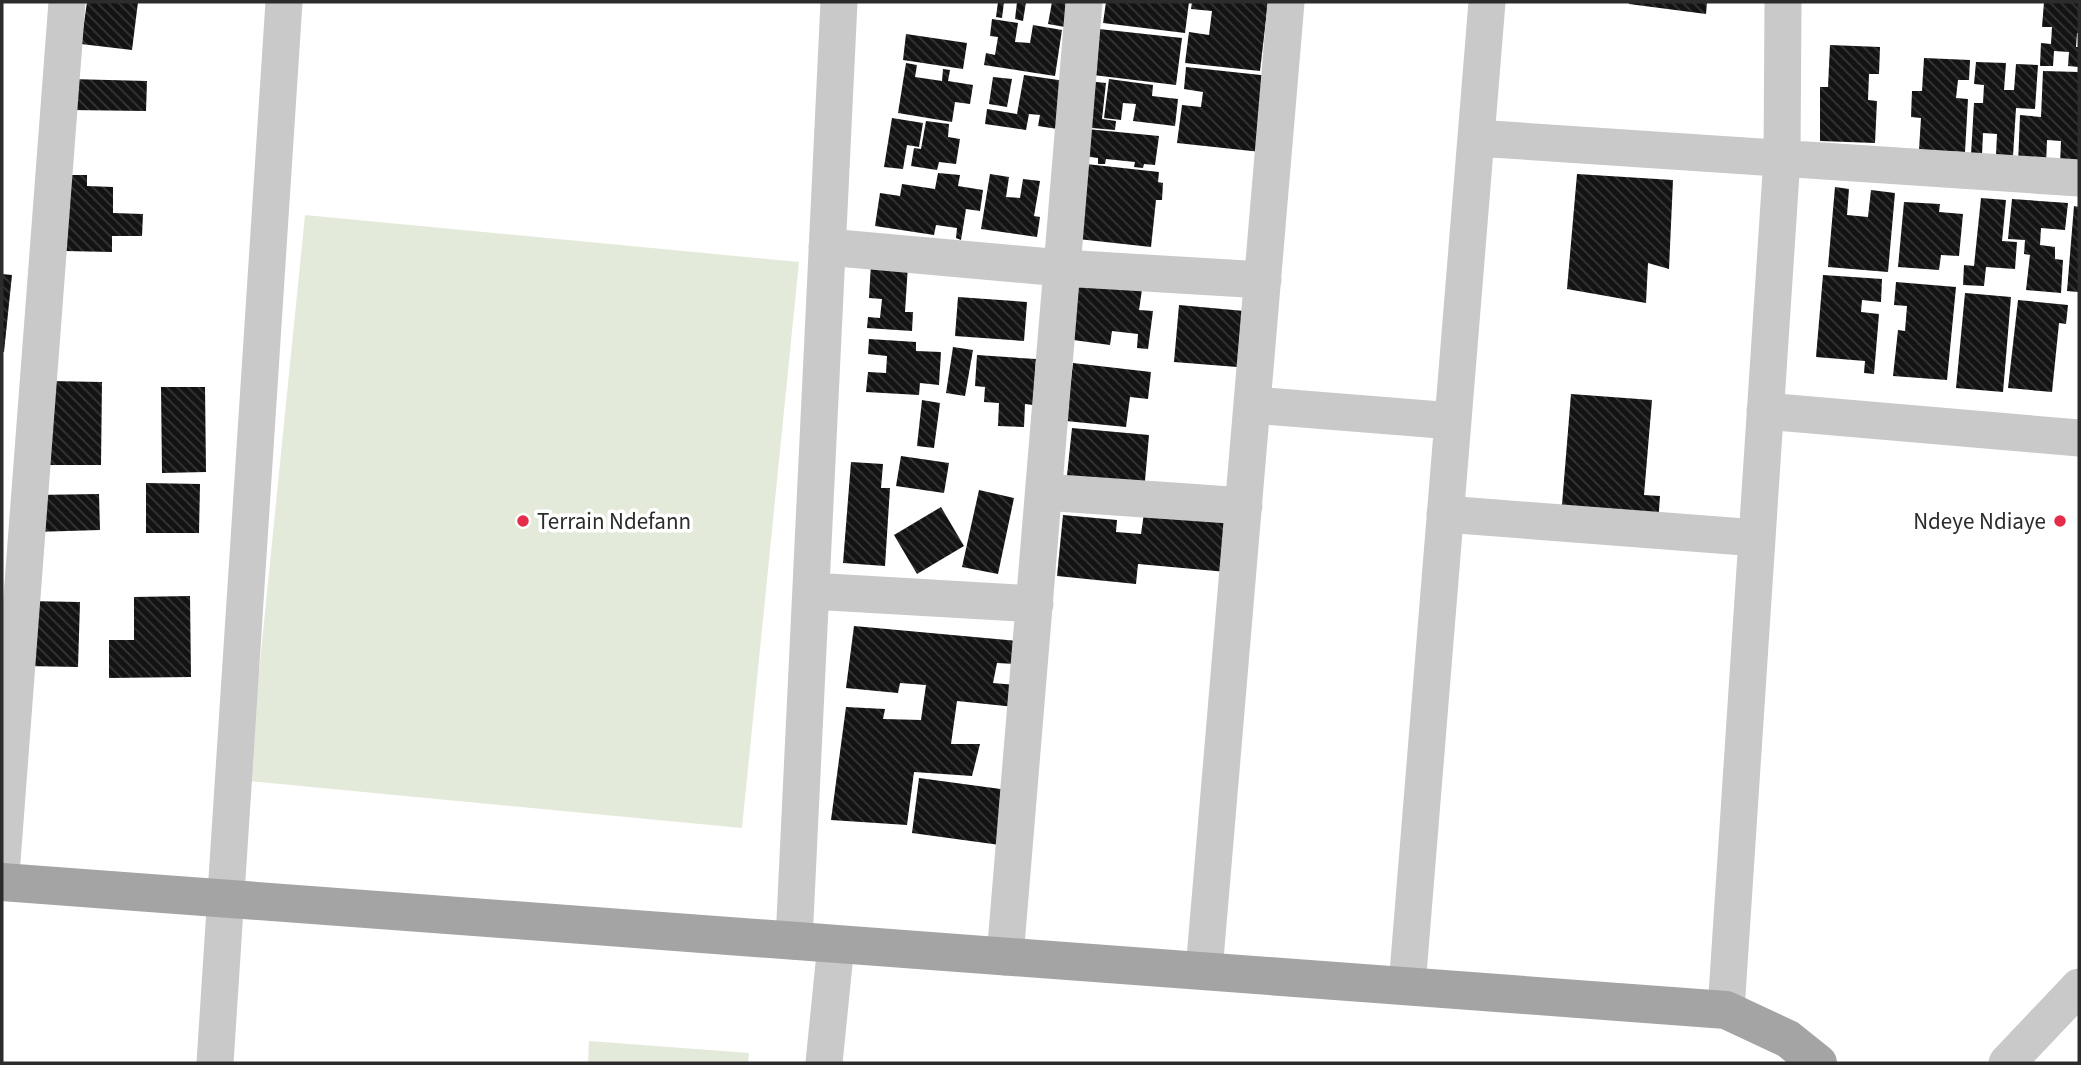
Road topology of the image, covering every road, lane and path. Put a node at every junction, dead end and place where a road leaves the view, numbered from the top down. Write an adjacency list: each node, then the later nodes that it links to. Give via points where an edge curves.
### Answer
1 (67, 2): 24 (street)
2 (284, 2): 26 (street)
3 (839, 2): 11 (street)
4 (1084, 2): 12 (street)
5 (1286, 2): 13 (street)
6 (1487, 2): 8 (street)
7 (1783, 2): 9 (street)
8 (1476, 138): 9 (street); 16 (street)
9 (1782, 158): 10 (street); 15 (street)
10 (2079, 178)
11 (827, 247): 12 (street); 22 (street)
12 (1062, 268): 13 (street); 18 (street)
13 (1263, 280): 14 (street)
14 (1252, 405): 16 (street); 19 (street)
15 (1765, 411): 17 (street); 21 (street)
16 (1453, 421): 20 (street)
17 (2079, 438)
18 (1044, 492): 19 (street); 23 (street)
19 (1244, 506): 30 (street)
20 (1445, 514): 21 (street); 31 (street)
21 (1757, 538): 33 (street)
22 (811, 592): 23 (street); 27 (street)
23 (1035, 604): 29 (street)
24 (2, 862)
25 (2, 882): 26 (main road)
26 (225, 898): 27 (main road); 34 (street)
27 (794, 941): 28 (main road)
28 (836, 944): 29 (main road); 35 (street)
29 (1005, 957): 30 (main road)
30 (1204, 971): 31 (main road)
31 (1407, 986): 33 (main road)
32 (2079, 987): 37 (street)
33 (1726, 1010): 36 (main road, via 1788,1039)
34 (215, 1063)
35 (824, 1063)
36 (1818, 1063)
37 (2007, 1063)

